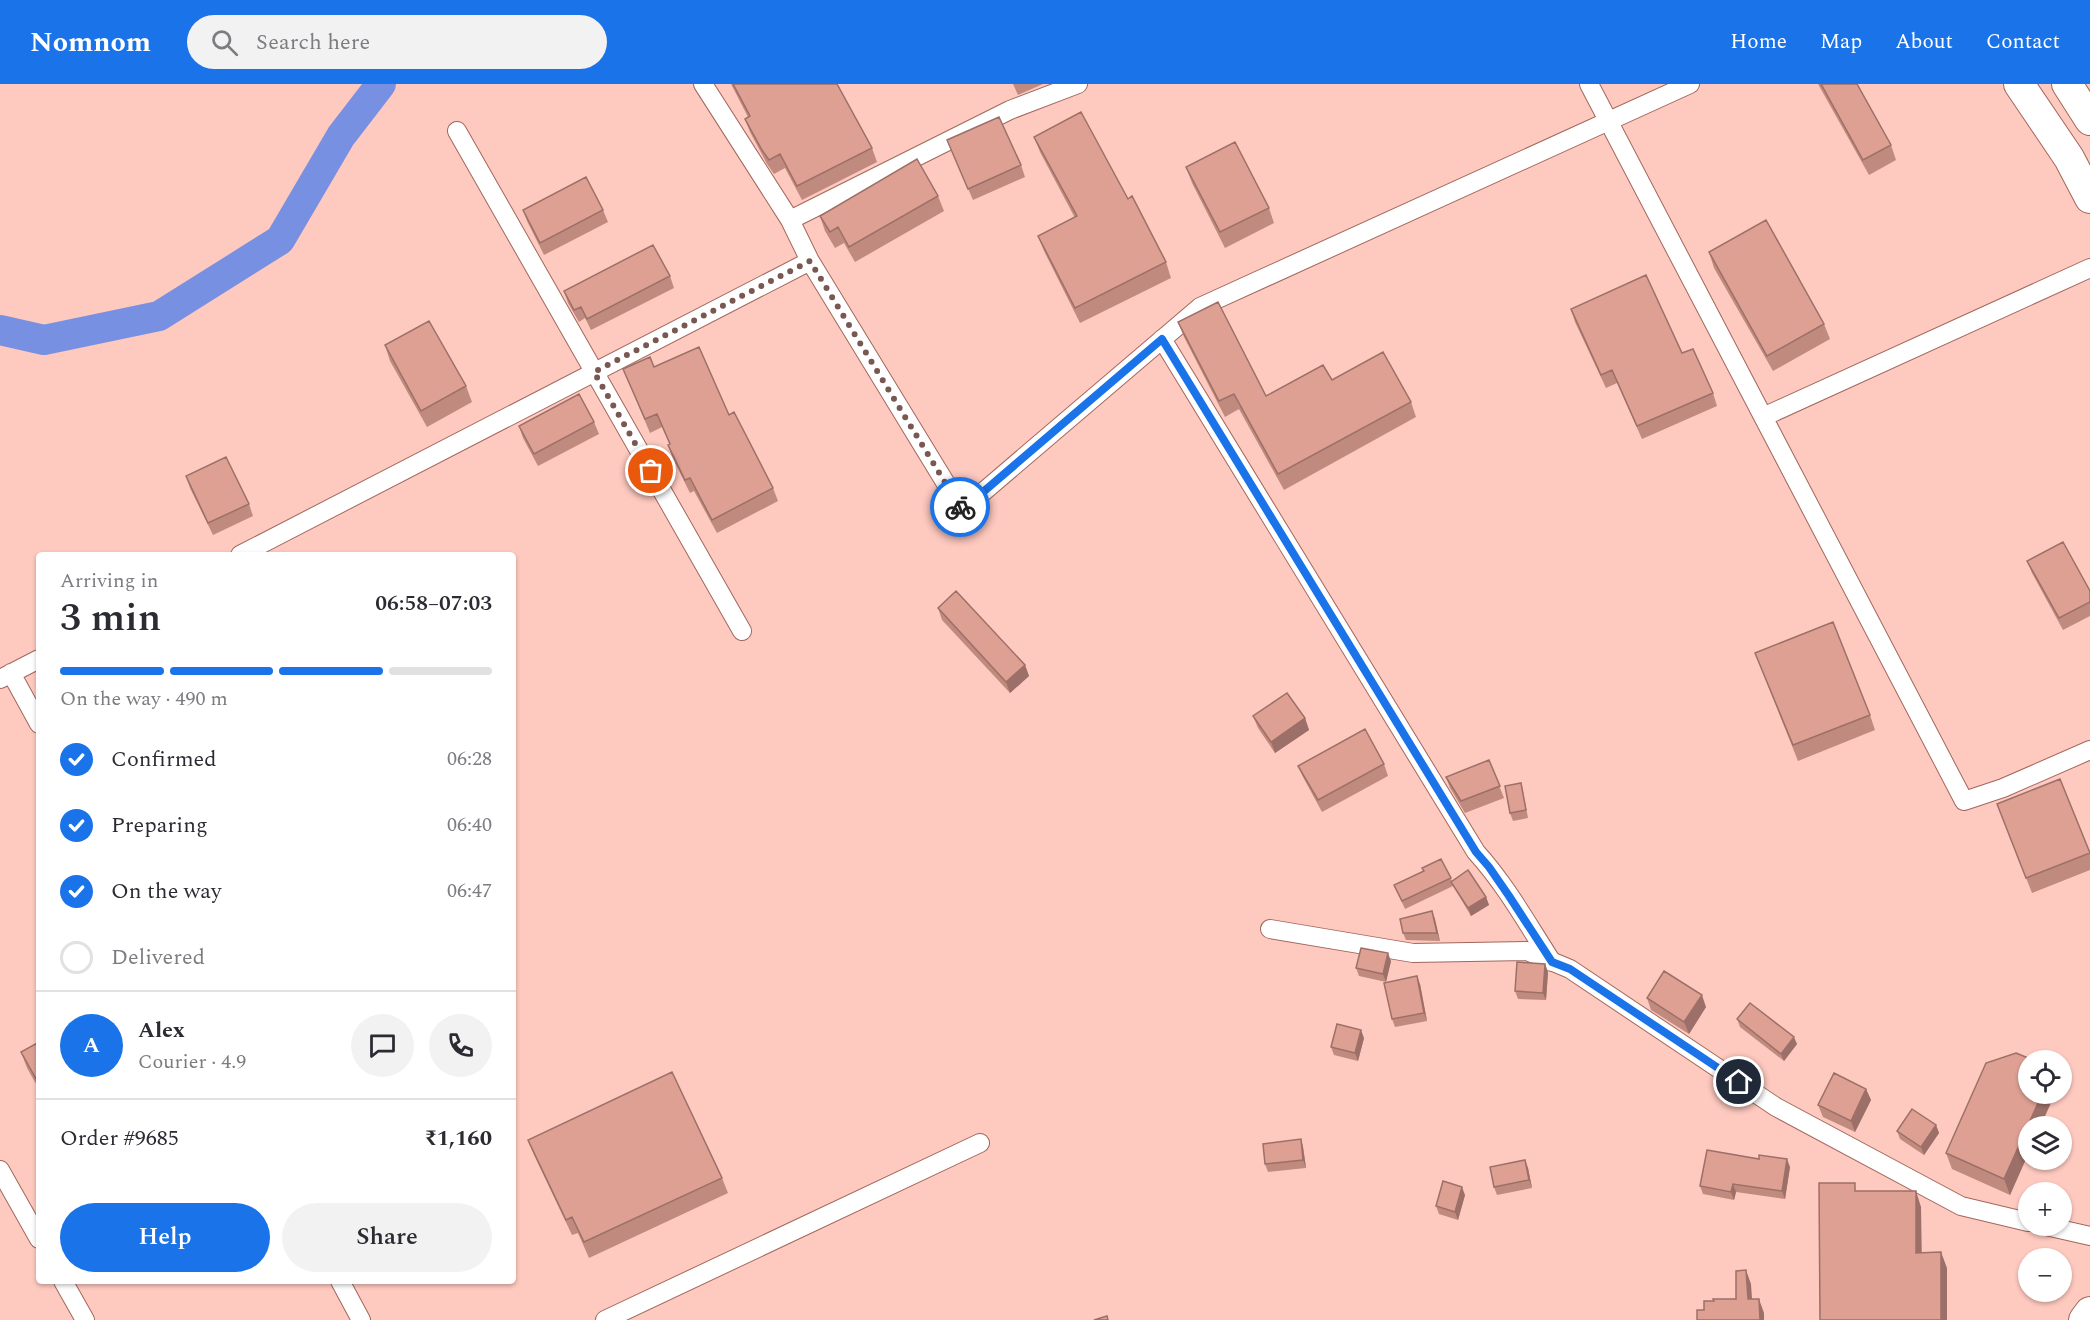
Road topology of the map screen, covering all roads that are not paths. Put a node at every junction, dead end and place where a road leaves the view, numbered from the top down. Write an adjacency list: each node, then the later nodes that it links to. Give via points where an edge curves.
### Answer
1 (703, 84): 13 (street)
2 (1078, 84): 13 (street, via 1010,110)
3 (1589, 84): 9 (street)
4 (1690, 84): 9 (street)
5 (2019, 84): 12 (main road)
6 (2039, 84): 11 (main road)
7 (2067, 84): 8 (main road)
8 (2090, 120)
9 (1608, 121): 16 (street, via 1200,307); 18 (street)
10 (456, 130): 17 (street)
11 (2090, 160)
12 (2090, 198)
13 (790, 220): 14 (street)
14 (810, 261): 16 (street, via 962,510); 17 (street)
15 (2090, 268): 18 (street)
16 (1162, 339): 26 (street, via 1476,852)
17 (594, 372): 19 (street); 20 (street)
18 (1763, 417): 24 (street, via 1964,801)
19 (246, 552)
20 (742, 631)
21 (36, 661): 22 (street)
22 (6, 676): 23 (street)
23 (36, 720)
24 (2090, 750)
25 (1270, 929): 26 (street, via 1413,952 1527,951)
26 (1552, 962): 29 (street, via 1570,969 1776,1107 1961,1206)
27 (980, 1143): 38 (street)
28 (0, 1170): 31 (street)
29 (2018, 1219)
30 (2072, 1232): 32 (street)
31 (36, 1234)
32 (2090, 1236)
33 (65, 1284): 36 (street)
34 (342, 1284): 37 (street)
35 (2090, 1312): 39 (main road)
36 (85, 1320)
37 (361, 1320)
38 (605, 1320)
39 (2084, 1320)

